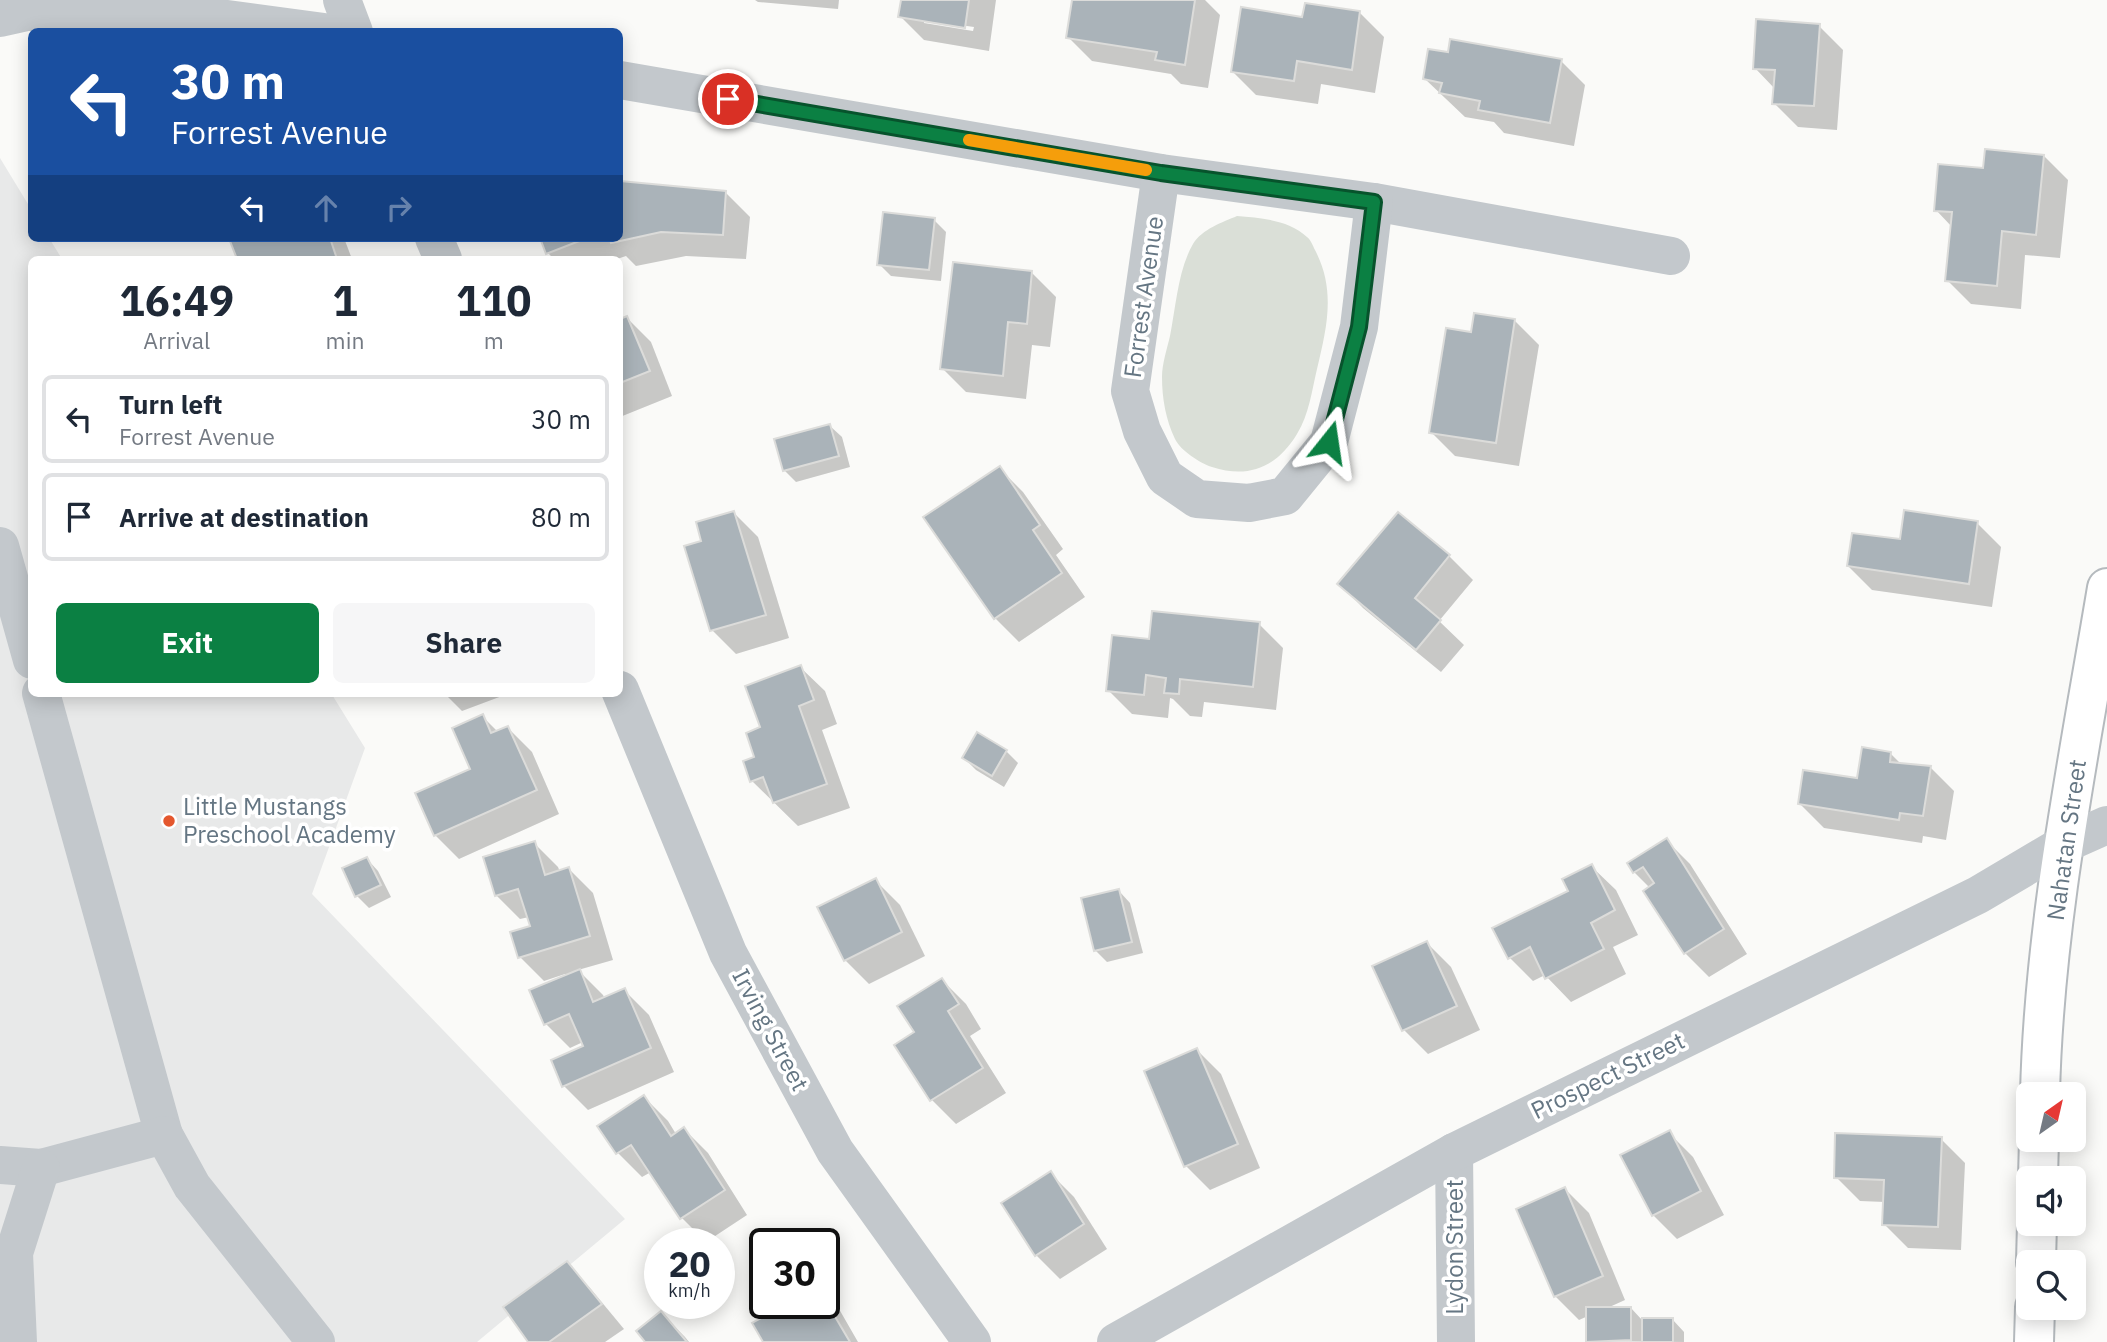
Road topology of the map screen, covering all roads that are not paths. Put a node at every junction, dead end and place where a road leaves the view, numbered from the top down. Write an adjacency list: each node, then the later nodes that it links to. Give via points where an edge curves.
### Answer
1 (342, 0): 4 (street)
2 (0, 18): 3 (street, via 27,12 167,11)
3 (294, 28)
4 (352, 28)
5 (623, 81): 6 (street)
6 (1161, 173): 7 (street); 7 (street, Forrest Avenue, via 1130,391 1142,431 1165,478 1197,499 1249,503 1285,496 1329,442 1359,327)
7 (1374, 202): 8 (street)
8 (1671, 256)
9 (0, 546): 11 (street)
10 (2107, 589): 15 (main road, Nahatan Street)
11 (28, 646)
12 (42, 697): 17 (street)
13 (623, 697): 24 (street, Irving Street, via 734,965 835,1151)
14 (2107, 825): 15 (street, Prospect Street)
15 (2064, 844): 16 (main road, Nahatan Street, via 2042,1027); 18 (street, Prospect Street, via 1978,895)
16 (2040, 1082)
17 (164, 1135): 20 (street); 23 (street, via 192,1186)
18 (1454, 1152): 25 (street, Prospect Street); 26 (street, Lydon Street)
19 (0, 1165): 20 (street)
20 (41, 1168): 22 (street, via 14,1254)
21 (2035, 1320): 27 (main road)
22 (18, 1342)
23 (316, 1342)
24 (972, 1342)
25 (1116, 1342)
26 (1456, 1342)
27 (2034, 1342)

